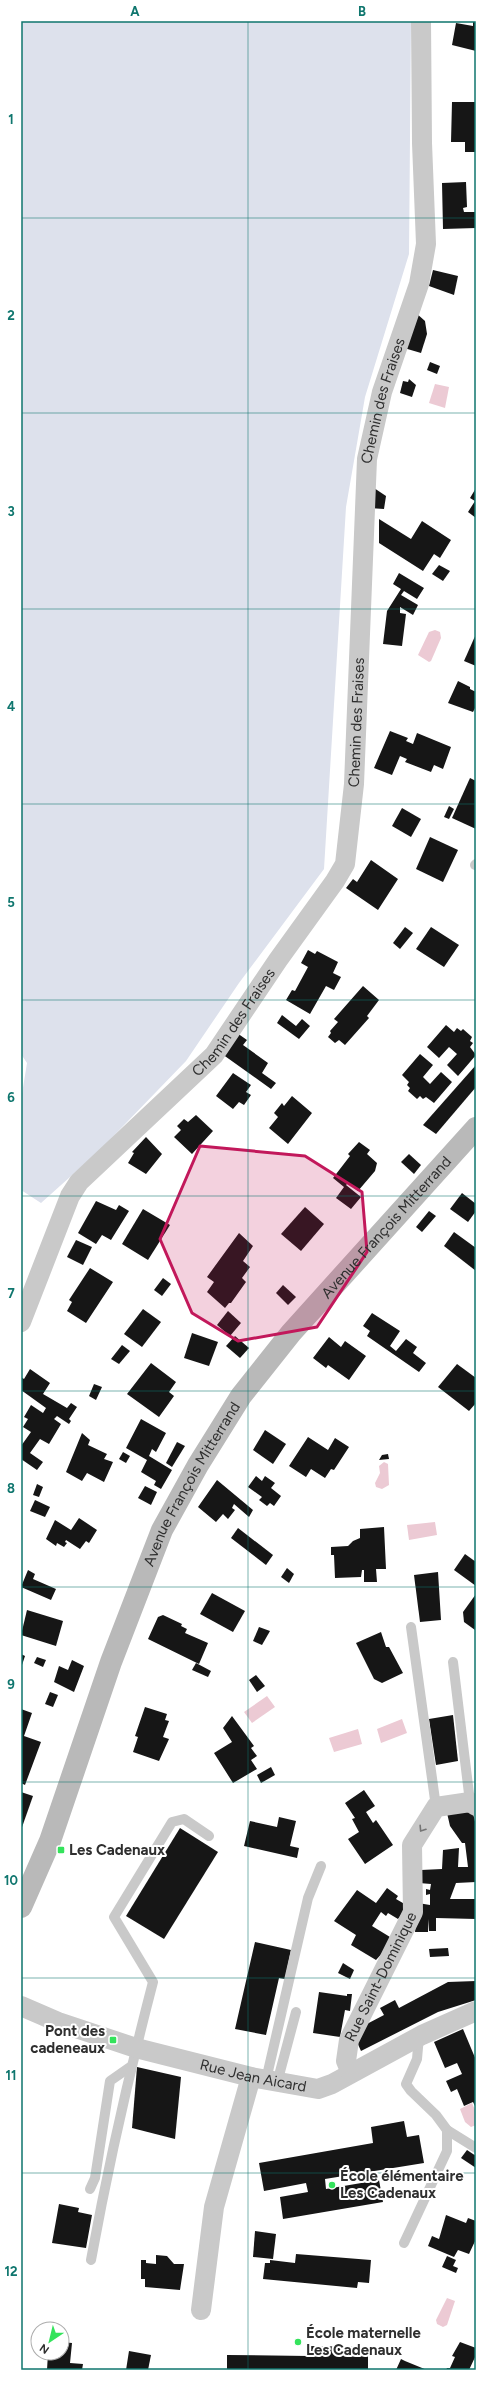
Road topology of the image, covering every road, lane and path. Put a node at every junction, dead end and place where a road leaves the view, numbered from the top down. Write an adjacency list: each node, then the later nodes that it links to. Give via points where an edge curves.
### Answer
1 (421, 21): 3 (street, Chemin des Fraises, via 426,244 419,284 382,392 367,459 354,784 345,864 214,1055 78,1182)
2 (476, 1128): 10 (main road, Avenue François Mitterrand, via 291,1333 241,1396 198,1465 162,1530 111,1662 50,1841)
3 (22, 1315)
4 (411, 1627): 7 (lane)
5 (453, 1662): 6 (lane)
6 (473, 1804): 7 (street)
7 (436, 1807): 17 (street, Rue Saint-Dominique, one-way to 17, via 412,1845 413,1912 349,2040 346,2062)
8 (209, 1836): 15 (lane, via 184,1819 172,1822 114,1917 153,1982)
9 (321, 1866): 18 (lane, via 308,1898)
10 (21, 1907)
11 (21, 2006): 15 (street, Rue Jean Aicard, via 58,2022)
12 (296, 2012): 18 (lane)
13 (476, 2012): 14 (street, Rue Jean Aicard)
14 (419, 2036): 17 (street, Rue Jean Aicard); 19 (lane, via 417,2059 406,2084)
15 (136, 2048): 16 (lane); 18 (street, Rue Jean Aicard)
16 (130, 2067): 21 (lane, via 110,2081 95,2178); 23 (lane, via 130,2082 108,2168)
17 (351, 2073): 18 (street, Rue Jean Aicard, via 318,2089)
18 (265, 2080): 24 (street, via 214,2207)
19 (447, 2130): 20 (lane); 22 (lane, via 447,2151)
20 (476, 2148)
21 (90, 2189)
22 (404, 2243)
23 (92, 2260)
24 (201, 2310)

